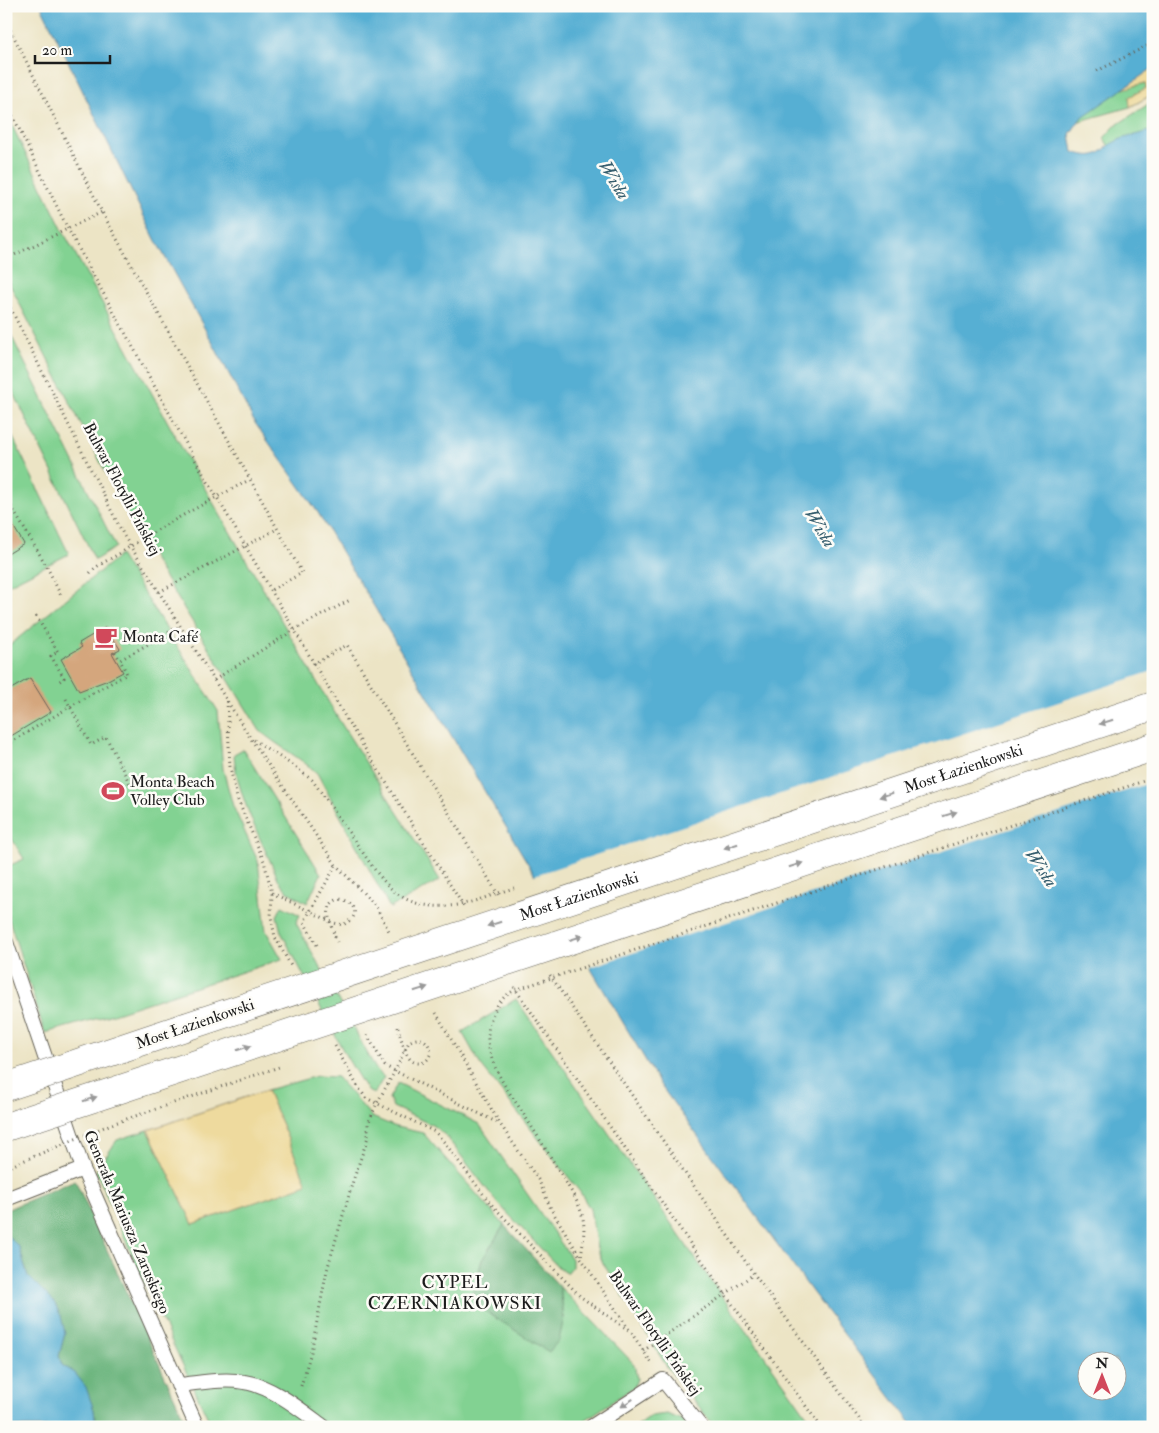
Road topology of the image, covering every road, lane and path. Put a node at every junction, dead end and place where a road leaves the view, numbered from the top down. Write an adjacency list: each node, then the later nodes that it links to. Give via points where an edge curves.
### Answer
1 (6, 20): 5 (path)
2 (1153, 43): 3 (path)
3 (1097, 71)
4 (6, 102): 6 (path)
5 (102, 212): 6 (path); 9 (path)
6 (68, 229): 7 (path); 10 (path)
7 (6, 259)
8 (6, 299): 13 (path, Bulwar Flotylli Pińskiej)
9 (249, 480): 10 (path); 12 (path)
10 (216, 497): 13 (path); 14 (path)
11 (6, 498): 18 (path, via 46,564)
12 (277, 529): 14 (path); 16 (path, via 302,573)
13 (131, 546): 15 (path); 17 (path, Bulwar Flotylli Pińskiej)
14 (245, 546): 16 (path); 17 (path)
15 (90, 573)
16 (271, 590): 22 (path)
17 (159, 592): 21 (path, Bulwar Flotylli Pińskiej)
18 (61, 596)
19 (350, 600): 22 (path)
20 (36, 616): 27 (path, via 58,652 52,656 64,678)
21 (180, 626): 24 (path); 26 (path, Bulwar Flotylli Pińskiej)
22 (294, 630): 25 (path); 26 (path)
23 (116, 652): 24 (path)
24 (120, 660): 30 (path, bridge, via 127,674)
25 (313, 664): 39 (path, via 347,645); 41 (path)
26 (214, 680): 29 (path, Bulwar Flotylli Pińskiej)
27 (57, 683)
28 (66, 699): 30 (path)
29 (227, 701): 37 (path, via 230,767 237,798 264,861); 38 (path, Bulwar Flotylli Pińskiej, bridge, via 251,739 312,780 390,889 402,898 426,906 449,906)
30 (72, 706): 32 (path); 35 (path, via 91,745 106,737)
31 (1153, 706): 53 (main road, Most Łazienkowski, one-way to 53, bridge)
32 (6, 745)
33 (1153, 747): 56 (main road, one-way to 33, bridge)
34 (1153, 778): 62 (path, Bulwar Flotylli Pińskiej, bridge, via 504,996 490,1021 487,1036 493,1063 574,1196 585,1222 581,1258)
35 (137, 798)
36 (336, 865): 40 (path)
37 (272, 893): 40 (path); 45 (path, via 271,917 275,937)
38 (479, 899)
39 (501, 899)
40 (310, 911): 43 (path, bridge, via 340,924 347,924 355,916 349,902 339,899 331,904 328,912 335,937); 44 (path, via 304,922)
41 (468, 912)
42 (6, 942): 58 (lane, Generała Mariusza Zaruskiego)
43 (337, 942)
44 (318, 945)
45 (294, 970)
46 (549, 974): 60 (path)
47 (510, 979): 61 (path)
48 (398, 1027): 52 (path, bridge, via 407,1055 413,1062 428,1060 431,1052 426,1041 412,1040 406,1046)
49 (360, 1039): 52 (path, via 368,1036 385,1066)
50 (342, 1046): 54 (path, via 334,1047 366,1098)
51 (286, 1064): 57 (path, bridge, via 109,1124)
52 (395, 1071): 54 (path); 55 (path)
53 (6, 1087)
54 (377, 1103): 62 (path, via 435,1132 490,1203 581,1297); 66 (path, via 368,1124 368,1137 327,1270 311,1352)
55 (500, 1124)
56 (6, 1127)
57 (6, 1168)
58 (82, 1169): 59 (lane); 65 (lane, Generała Mariusza Zaruskiego)
59 (6, 1200)
60 (754, 1274): 61 (path); 72 (path)
61 (725, 1294): 63 (path); 71 (path)
62 (631, 1332): 63 (path, Bulwar Flotylli Pińskiej)
63 (643, 1350): 64 (path, Bulwar Flotylli Pińskiej)
64 (663, 1380): 69 (lane, one-way to 69); 70 (lane, Bulwar Flotylli Pińskiej)
65 (178, 1385): 66 (lane, via 244,1382 272,1392); 67 (lane, Generała Mariusza Zaruskiego)
66 (295, 1406): 68 (lane)
67 (198, 1427)
68 (324, 1427)
69 (591, 1427)
70 (702, 1427)
71 (821, 1427)
72 (865, 1427)

